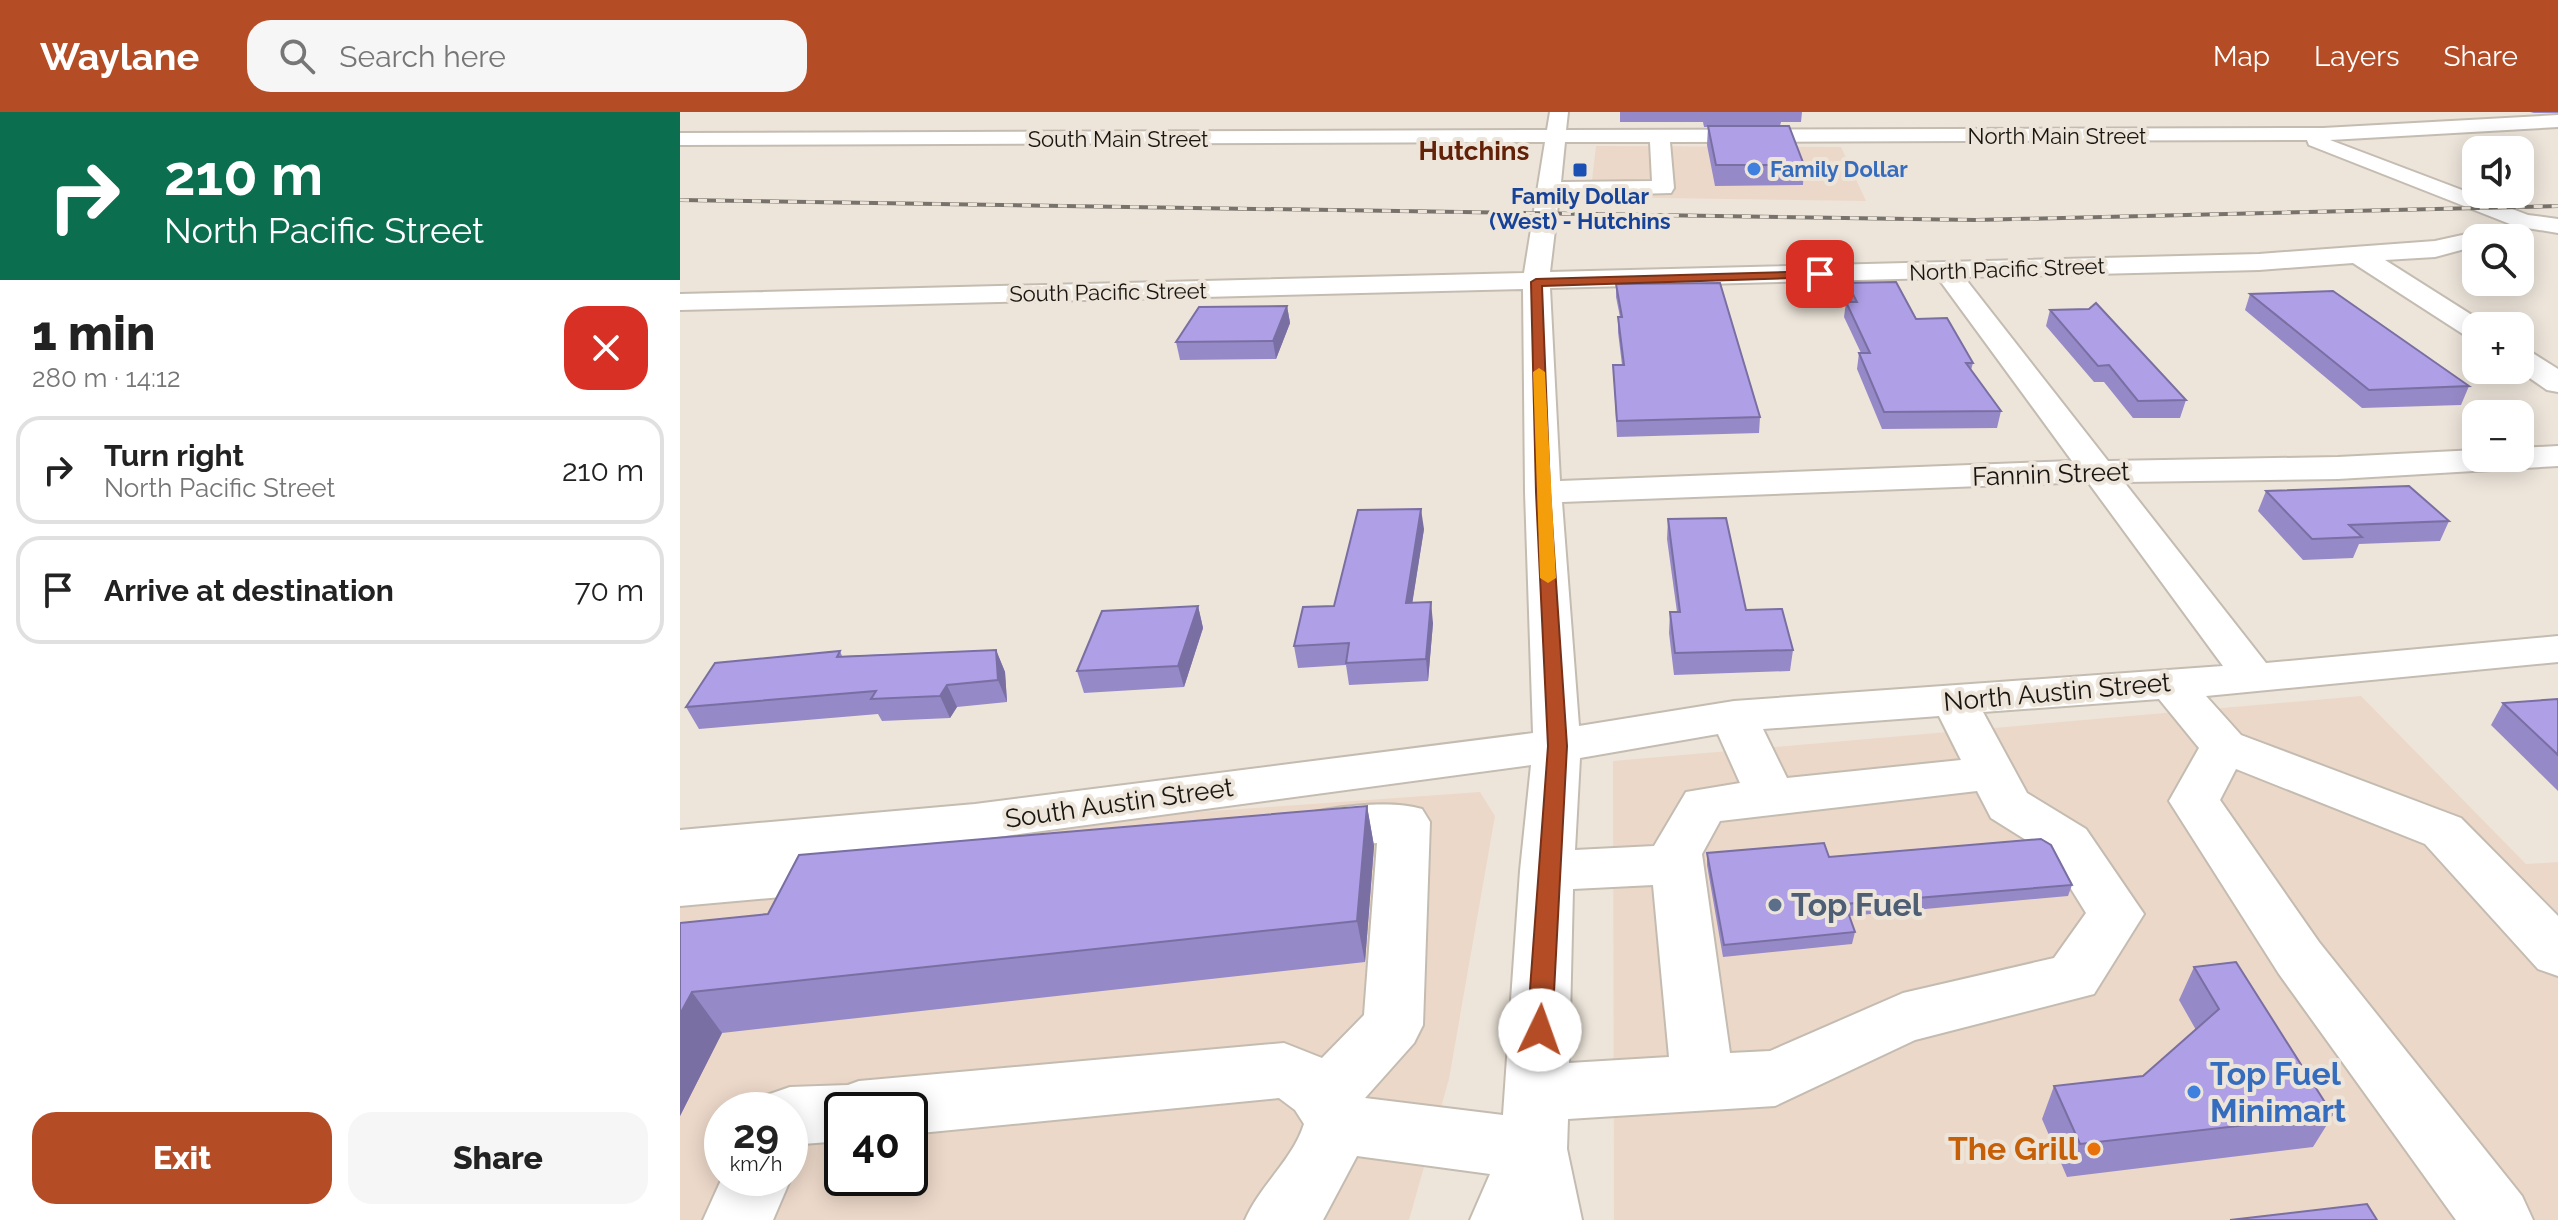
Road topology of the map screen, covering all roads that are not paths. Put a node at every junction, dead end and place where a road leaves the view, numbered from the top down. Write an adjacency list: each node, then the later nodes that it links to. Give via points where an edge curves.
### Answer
1 (1559, 112): 14 (street)
2 (1873, 112): 13 (street)
3 (2175, 112): 9 (street)
4 (2283, 112): 11 (street)
5 (2491, 112): 7 (street)
6 (2558, 121): 7 (street, North Main Street)
7 (2516, 123): 8 (street, North Main Street)
8 (2460, 127): 11 (street, North Main Street); 12 (street)
9 (2205, 134): 10 (street, North Main Street); 13 (street, North Main Street)
10 (2296, 134): 11 (street, North Main Street); 18 (street)
11 (2323, 134)
12 (2486, 136)
13 (1890, 137): 15 (street, North Main Street)
14 (1556, 138): 15 (street, North Main Street); 16 (street, South Main Street); 17 (street)
15 (1660, 138): 17 (street, via 1663,188)
16 (680, 139)
17 (1549, 189): 24 (street)
18 (2523, 221): 19 (street); 20 (street)
19 (2518, 224)
20 (2558, 226)
21 (2462, 242): 22 (street, North Pacific Street)
22 (2359, 255): 23 (street, North Pacific Street); 26 (street)
23 (1946, 271): 24 (street, North Pacific Street); 30 (street)
24 (1536, 282): 25 (street, South Pacific Street); 31 (street)
25 (680, 302)
26 (2462, 321)
27 (2534, 367): 28 (street)
28 (2558, 383)
29 (2558, 456): 30 (street, Fannin Street, via 2338,468)
30 (2097, 471): 31 (street, Fannin Street); 33 (street)
31 (1543, 492): 37 (street)
32 (2558, 649): 33 (street, North Austin Street)
33 (2254, 678): 34 (street, North Austin Street)
34 (2169, 682): 35 (street, North Austin Street); 38 (street)
35 (1954, 701): 36 (street, North Austin Street); 39 (street)
36 (1734, 716): 37 (street, North Austin Street); 40 (street)
37 (1557, 746): 41 (street, South Austin Street, via 975,822); 43 (street)
38 (2224, 746): 45 (street, via 2443,831); 55 (street, via 2194,801 2299,958)
39 (1991, 773): 40 (street); 46 (street, via 2009,805 2068,842 2116,914 2073,977 1903,1018 1775,1078)
40 (1771, 798): 42 (street, via 1704,805 1676,854)
41 (680, 849)
42 (1678, 864): 43 (street); 46 (street)
43 (1547, 871): 49 (street)
44 (680, 886): 48 (street, via 1404,822 1393,1025)
45 (2558, 953)
46 (1703, 1083): 49 (street)
47 (928, 1104): 48 (street, via 1284,1070 1306,1079)
48 (1331, 1111): 49 (street); 52 (street, via 1329,1153)
49 (1535, 1121): 53 (street); 54 (street)
50 (749, 1196): 51 (street)
51 (738, 1220)
52 (1280, 1220)
53 (1505, 1220)
54 (1547, 1220)
55 (2498, 1220)

